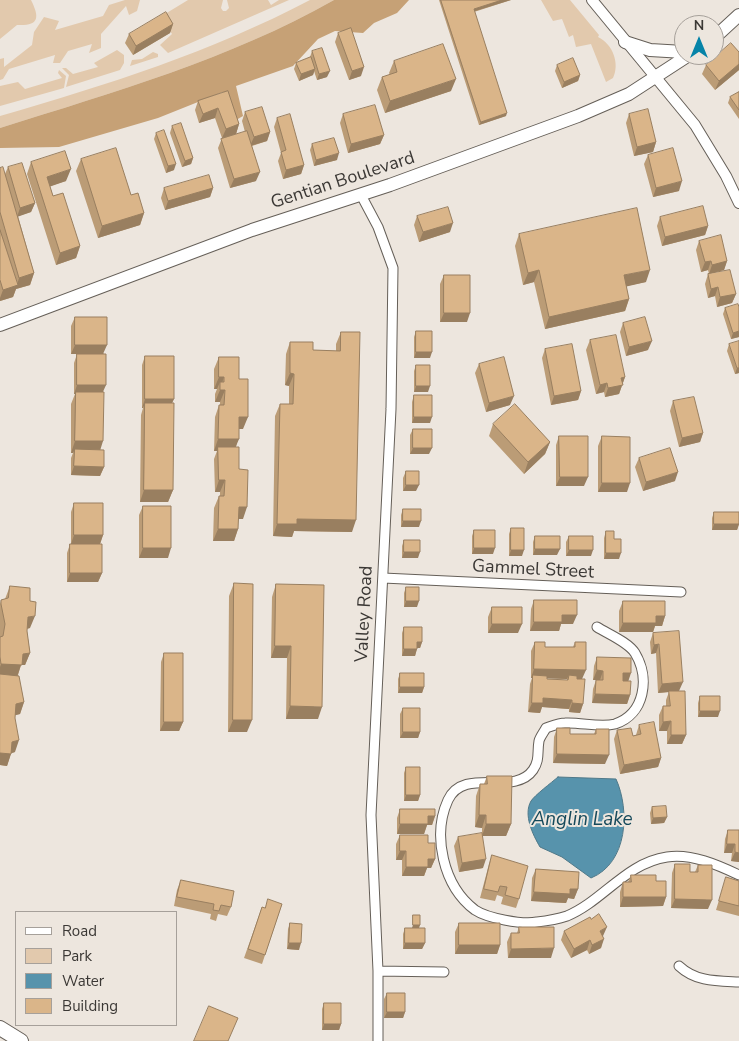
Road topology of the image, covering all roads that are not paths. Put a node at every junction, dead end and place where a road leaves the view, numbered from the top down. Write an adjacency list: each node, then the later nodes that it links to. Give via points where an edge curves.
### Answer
1 (592, 0): 4 (street)
2 (739, 15): 3 (main road)
3 (724, 29)
4 (625, 42): 5 (main road, via 650,50); 7 (street)
5 (674, 51)
6 (675, 65): 7 (main road, Gentian Boulevard)
7 (655, 79): 8 (main road, Gentian Boulevard, via 578,116); 9 (street, via 694,125)
8 (361, 195): 10 (main road, Gentian Boulevard, via 252,230); 11 (street, Valley Road, via 378,227 393,268 391,408)
9 (739, 203)
10 (0, 325)
11 (383, 578): 12 (street, Gammel Street); 16 (street, Valley Road, via 371,815)
12 (681, 592)
13 (597, 627): 14 (street, via 634,652 644,690 640,704 629,717 614,724 564,723 546,728 539,741 538,760 524,778 463,786 449,798 440,826 443,858 454,888 475,910 505,920 535,923 566,916 629,871 667,857 702,859)
14 (739, 875)
15 (679, 966): 18 (street, via 686,973 704,980)
16 (378, 971): 17 (street); 21 (street, Valley Road)
17 (444, 972)
18 (739, 982)
19 (0, 1028): 20 (main road)
20 (21, 1041)
21 (378, 1041)

